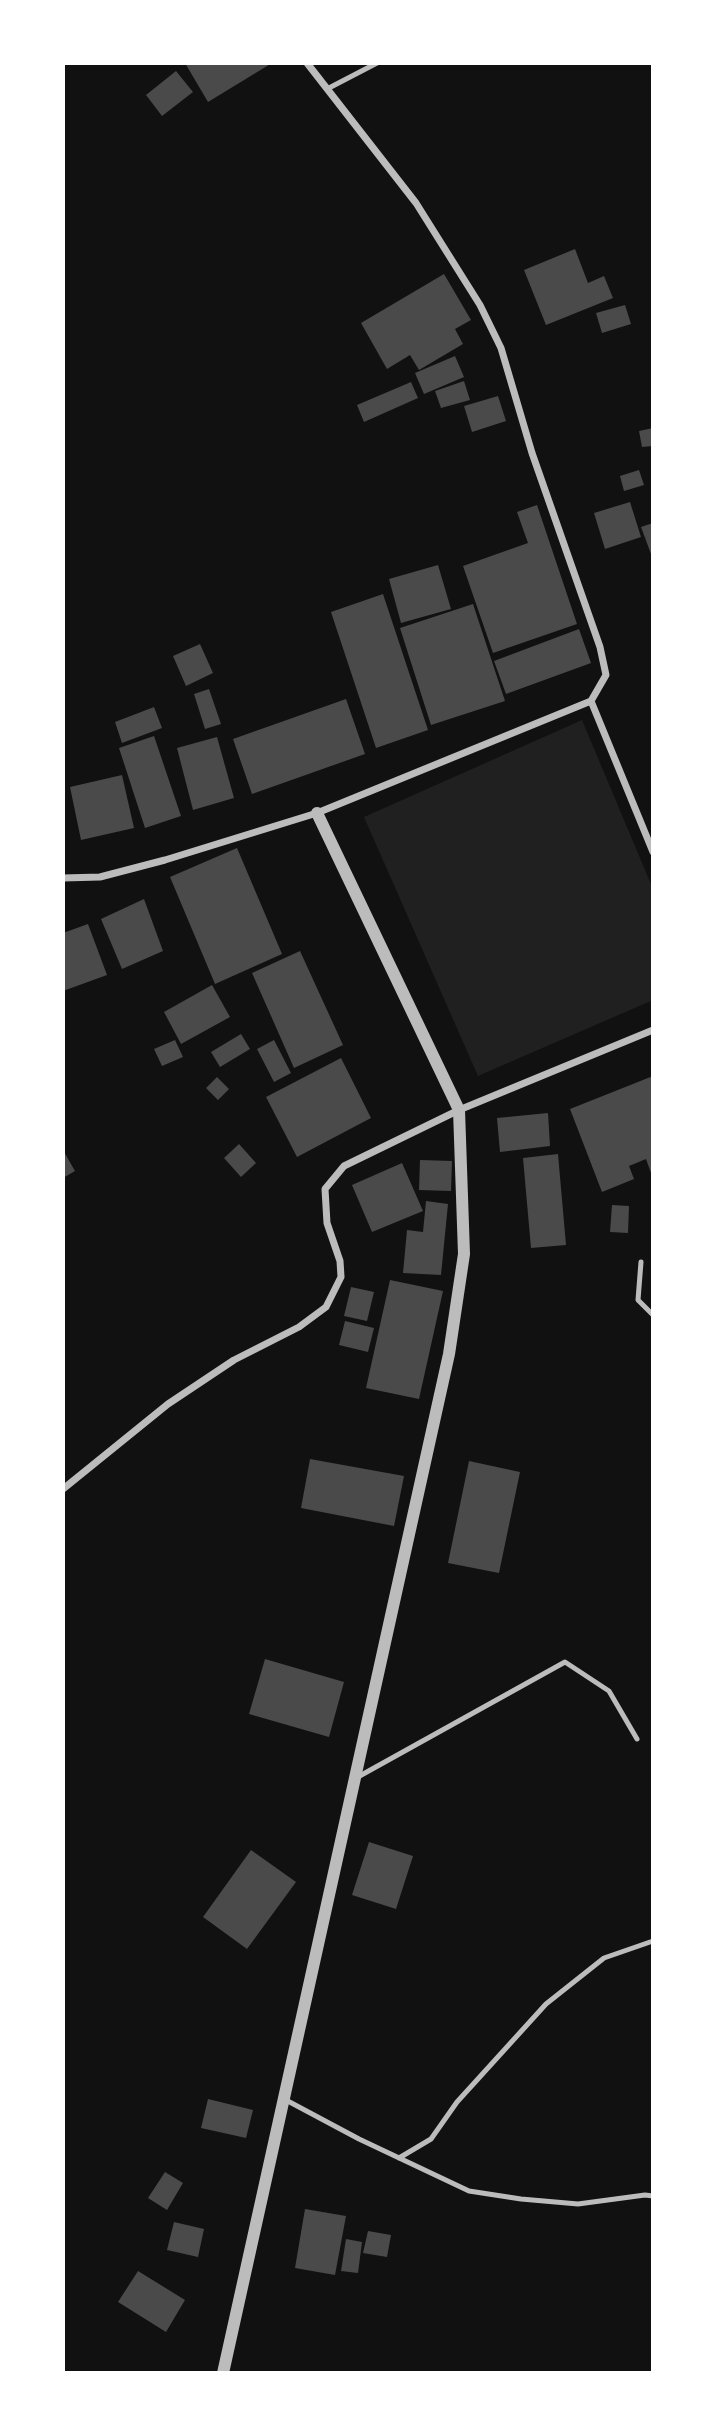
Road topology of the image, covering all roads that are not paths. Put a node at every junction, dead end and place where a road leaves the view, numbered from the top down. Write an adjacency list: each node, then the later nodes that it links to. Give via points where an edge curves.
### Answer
1 (307, 63): 3 (street)
2 (377, 63): 3 (lane)
3 (327, 89): 4 (street, via 416,203 480,305 501,348 532,453 600,647 606,675)
4 (591, 701): 5 (street); 7 (street)
5 (317, 813): 9 (street, via 152,864 100,877); 11 (street)
6 (653, 821): 7 (street)
7 (643, 825): 8 (street)
8 (653, 852)
9 (63, 878)
10 (653, 1030): 11 (street)
11 (459, 1110): 14 (street, via 344,1166 325,1189 327,1223 341,1277 326,1307 168,1404); 16 (street, via 464,1254 449,1354)
12 (641, 1262): 13 (lane, via 638,1300)
13 (653, 1315)
14 (63, 1489)
15 (637, 1739): 16 (lane, via 609,1691 565,1662)
16 (354, 1779): 18 (street)
17 (653, 1941): 19 (lane, via 604,1958 546,2004 457,2102 431,2139)
18 (283, 2099): 19 (lane); 21 (street)
19 (400, 2158): 20 (lane, via 469,2191 508,2197 579,2204)
20 (653, 2196)
21 (223, 2373)

